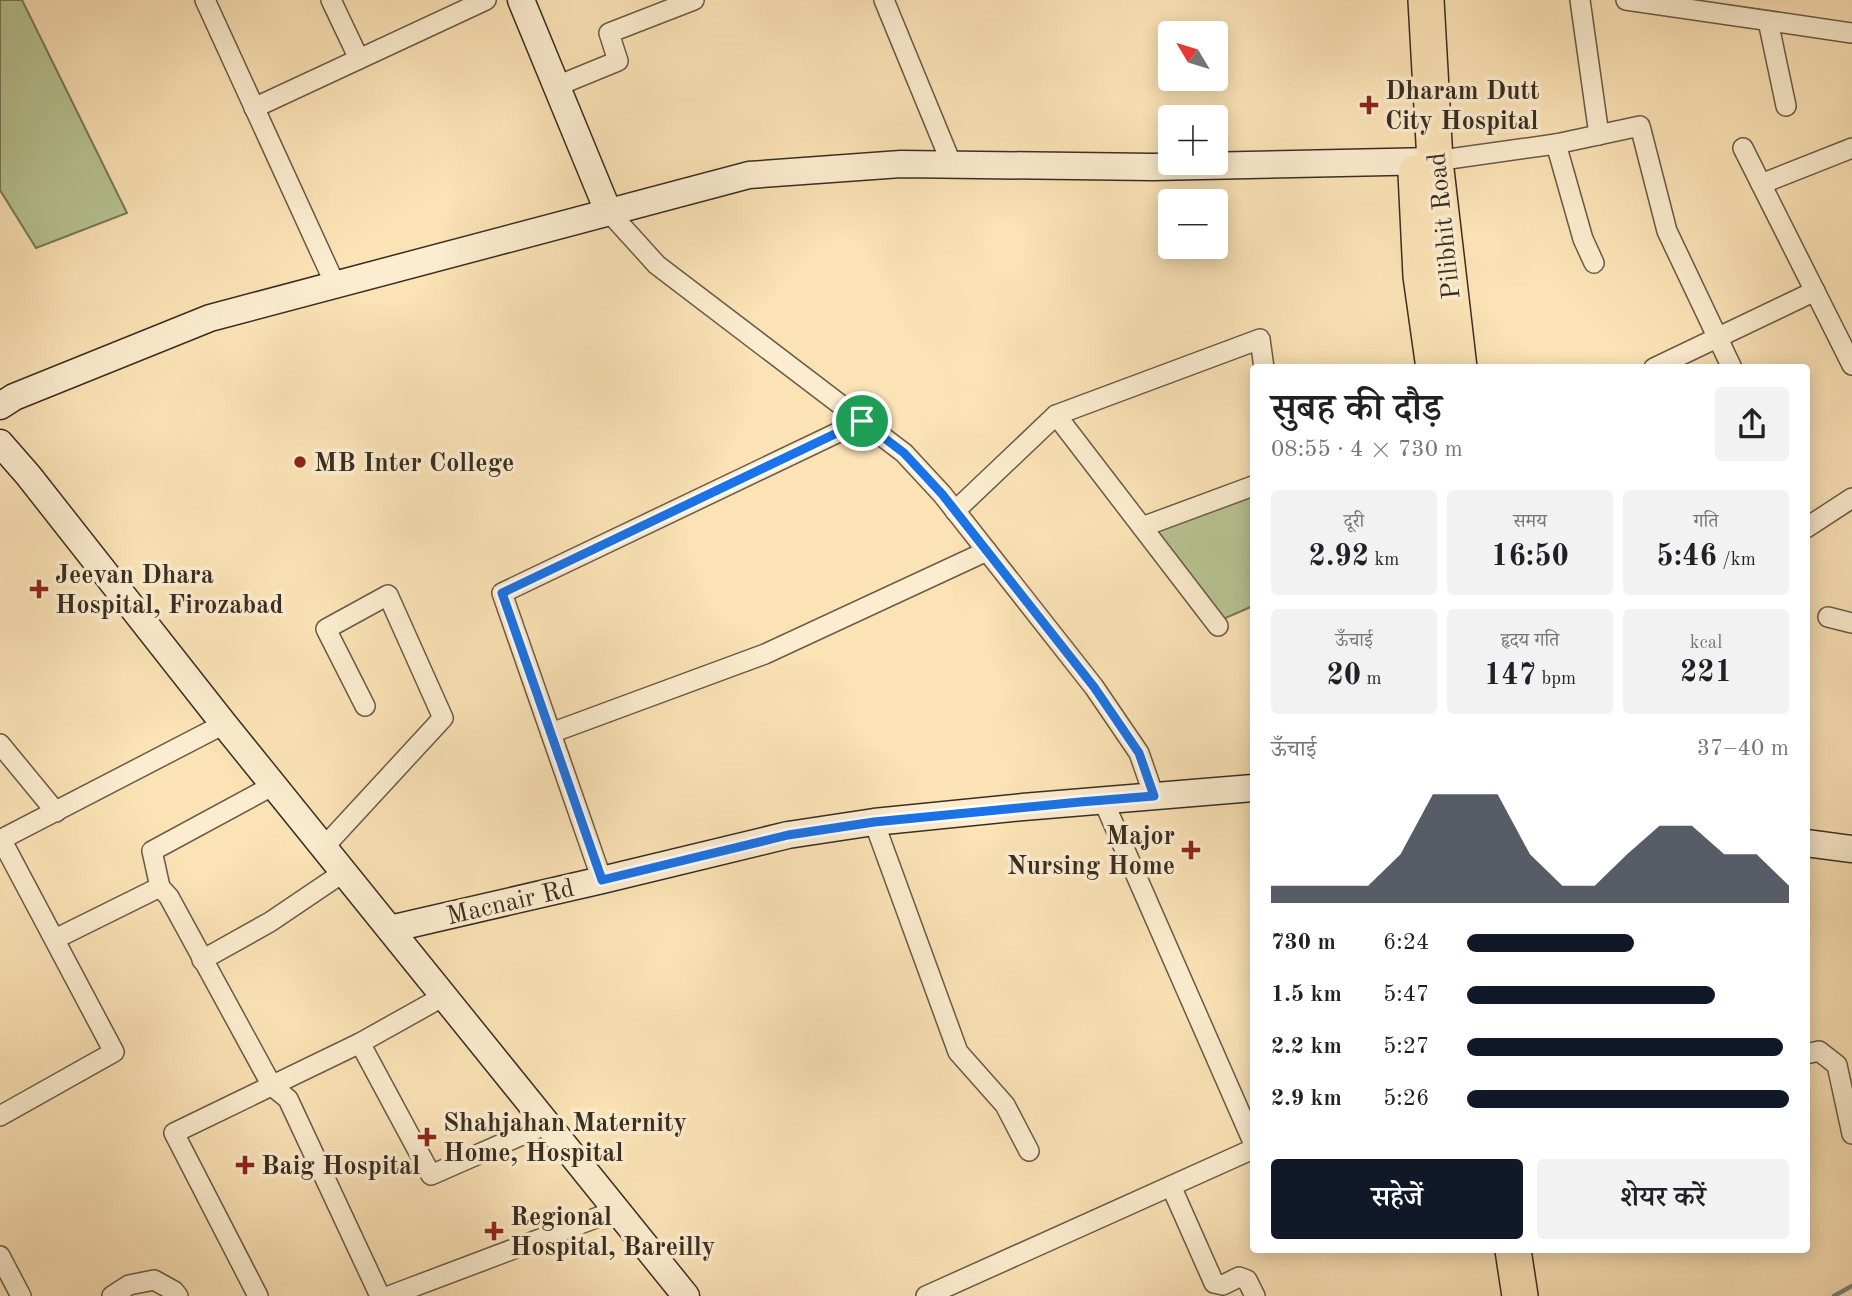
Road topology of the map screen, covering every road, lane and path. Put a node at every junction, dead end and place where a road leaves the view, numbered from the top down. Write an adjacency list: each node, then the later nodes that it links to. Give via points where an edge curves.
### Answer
1 (205, 0): 16 (street)
2 (331, 0): 13 (street)
3 (486, 0): 13 (street)
4 (521, 0): 14 (street)
5 (694, 0): 14 (street, via 609,33 618,61)
6 (884, 0): 22 (street)
7 (1411, 0): 21 (highway)
8 (1426, 0): 21 (highway, Pilibhit Road)
9 (1580, 0): 17 (street)
10 (1626, 0): 11 (street)
11 (1768, 21): 12 (street); 15 (street)
12 (1852, 33)
13 (359, 59): 16 (street)
14 (557, 86): 24 (street)
15 (1787, 106)
16 (254, 108): 26 (street)
17 (1599, 135): 18 (street); 28 (street, via 1640,125 1667,231)
18 (1556, 144): 21 (street); 25 (street)
19 (1743, 148): 23 (street)
20 (1852, 148): 23 (street)
21 (1425, 161): 22 (street, via 1153,167); 30 (highway, via 1421,276); 31 (highway, Pilibhit Road)
22 (953, 165): 24 (street, via 901,164 748,175)
23 (1761, 184): 27 (street)
24 (608, 211): 26 (street); 37 (street, via 657,265)
25 (1594, 263)
26 (335, 284): 35 (street, via 210,318)
27 (1815, 291): 28 (street); 34 (street)
28 (1716, 338): 32 (street); 33 (street)
29 (1263, 364): 36 (street, via 1260,339)
30 (1433, 364)
31 (1458, 364)
32 (1662, 364)
33 (1729, 364)
34 (1852, 365)
35 (0, 406)
36 (1056, 415): 41 (street); 43 (street)
37 (862, 421): 41 (street, via 904,453); 50 (street, via 502,593)
38 (0, 443): 49 (street)
39 (1250, 487): 43 (street)
40 (1852, 498): 42 (street)
41 (956, 511): 44 (street)
42 (1810, 521)
43 (1142, 527): 47 (street)
44 (987, 551): 50 (street, via 765,654); 54 (street, via 1094,687 1139,753)
45 (1828, 617): 46 (street)
46 (1852, 622)
47 (1218, 626)
48 (365, 706): 60 (street, via 326,629 388,595 443,718)
49 (223, 724): 52 (street); 56 (street)
50 (551, 733): 63 (street)
51 (0, 744): 56 (street)
52 (274, 785): 60 (street); 64 (street, via 152,851)
53 (1250, 788): 54 (street, Macnair Rd)
54 (1154, 796): 55 (street, Macnair Rd)
55 (1103, 800): 57 (street, Macnair Rd); 75 (street)
56 (55, 812): 58 (street)
57 (874, 822): 63 (street, Macnair Rd, via 788,835); 77 (street, via 958,1052 1005,1105)
58 (0, 839): 66 (street)
59 (1810, 844): 61 (street)
60 (324, 847): 62 (street)
61 (1852, 849)
62 (344, 872): 65 (street); 67 (street, via 270,922)
63 (602, 880): 65 (street, Macnair Rd)
64 (160, 887): 66 (street); 67 (street)
65 (390, 929): 68 (street)
66 (55, 939): 72 (street, via 114,1052)
67 (202, 960): 71 (street)
68 (444, 996): 69 (street); 73 (street)
69 (360, 1043): 71 (street); 73 (street, via 431,1175)
70 (1810, 1053): 74 (street, via 1819,1051 1837,1065)
71 (272, 1086): 85 (street, via 174,1133); 86 (street, via 288,1098)
72 (0, 1116)
73 (547, 1124): 79 (street)
74 (1852, 1134)
75 (1250, 1135)
76 (1250, 1150): 78 (street)
77 (1029, 1152)
78 (1171, 1185): 89 (street); 90 (street, via 1214,1283 1223,1285 1239,1277 1247,1280)
79 (617, 1210): 87 (street); 88 (street)
80 (1513, 1253): 91 (highway)
81 (0, 1256): 82 (street)
82 (21, 1296)
83 (112, 1296): 84 (street, via 129,1285 154,1280)
84 (178, 1296)
85 (258, 1296)
86 (380, 1296)
87 (388, 1296)
88 (686, 1296)
89 (926, 1296)
90 (1255, 1296)
91 (1520, 1296)

